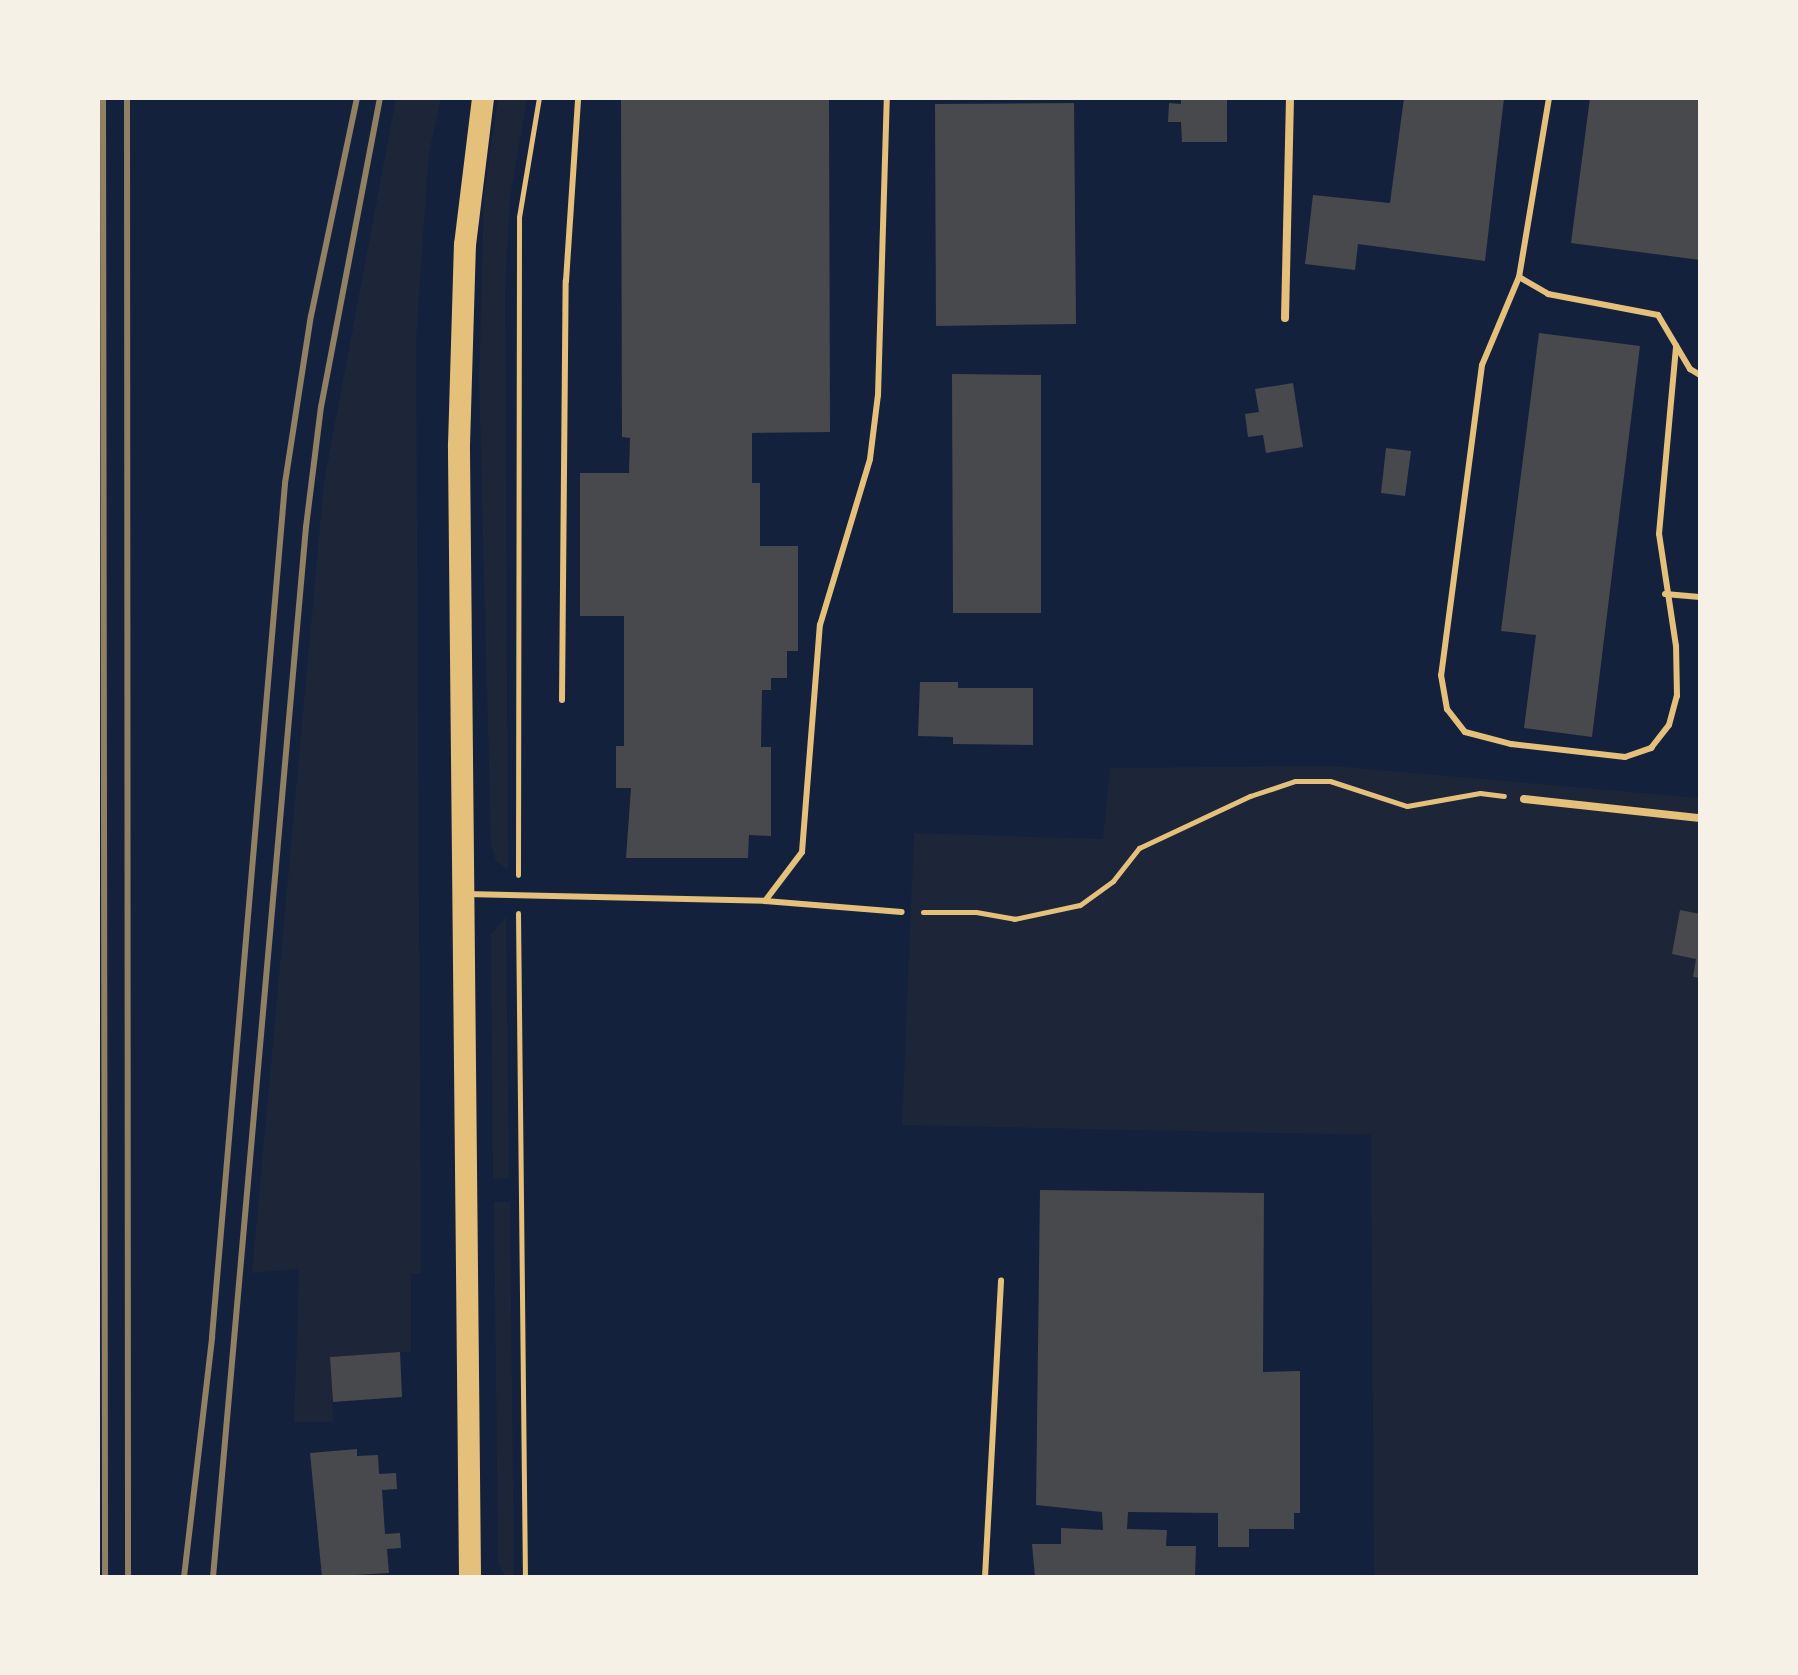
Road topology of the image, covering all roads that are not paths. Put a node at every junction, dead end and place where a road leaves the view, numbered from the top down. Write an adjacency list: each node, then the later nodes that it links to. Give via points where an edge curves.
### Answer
1 (483, 98): 15 (highway, via 461,323)
2 (578, 98): 12 (lane, via 566,281)
3 (887, 98): 16 (lane, via 878,395 870,459 820,625 802,852)
4 (1290, 98): 7 (street)
5 (1549, 98): 6 (lane)
6 (1519, 277): 8 (lane, via 1548,294 1658,315); 10 (lane, via 1482,365 1441,675 1447,709 1465,732 1511,744 1625,757 1651,748 1669,725 1677,696 1676,646)
7 (1285, 318)
8 (1676, 346): 9 (lane); 10 (lane, via 1659,534)
9 (1700, 375)
10 (1665, 594): 11 (lane)
11 (1700, 597)
12 (562, 700)
13 (1524, 799): 14 (street)
14 (1700, 818)
15 (462, 894): 16 (lane); 19 (highway)
16 (765, 901): 17 (lane)
17 (902, 912)
18 (1001, 1280): 20 (lane)
19 (470, 1577)
20 (985, 1577)

